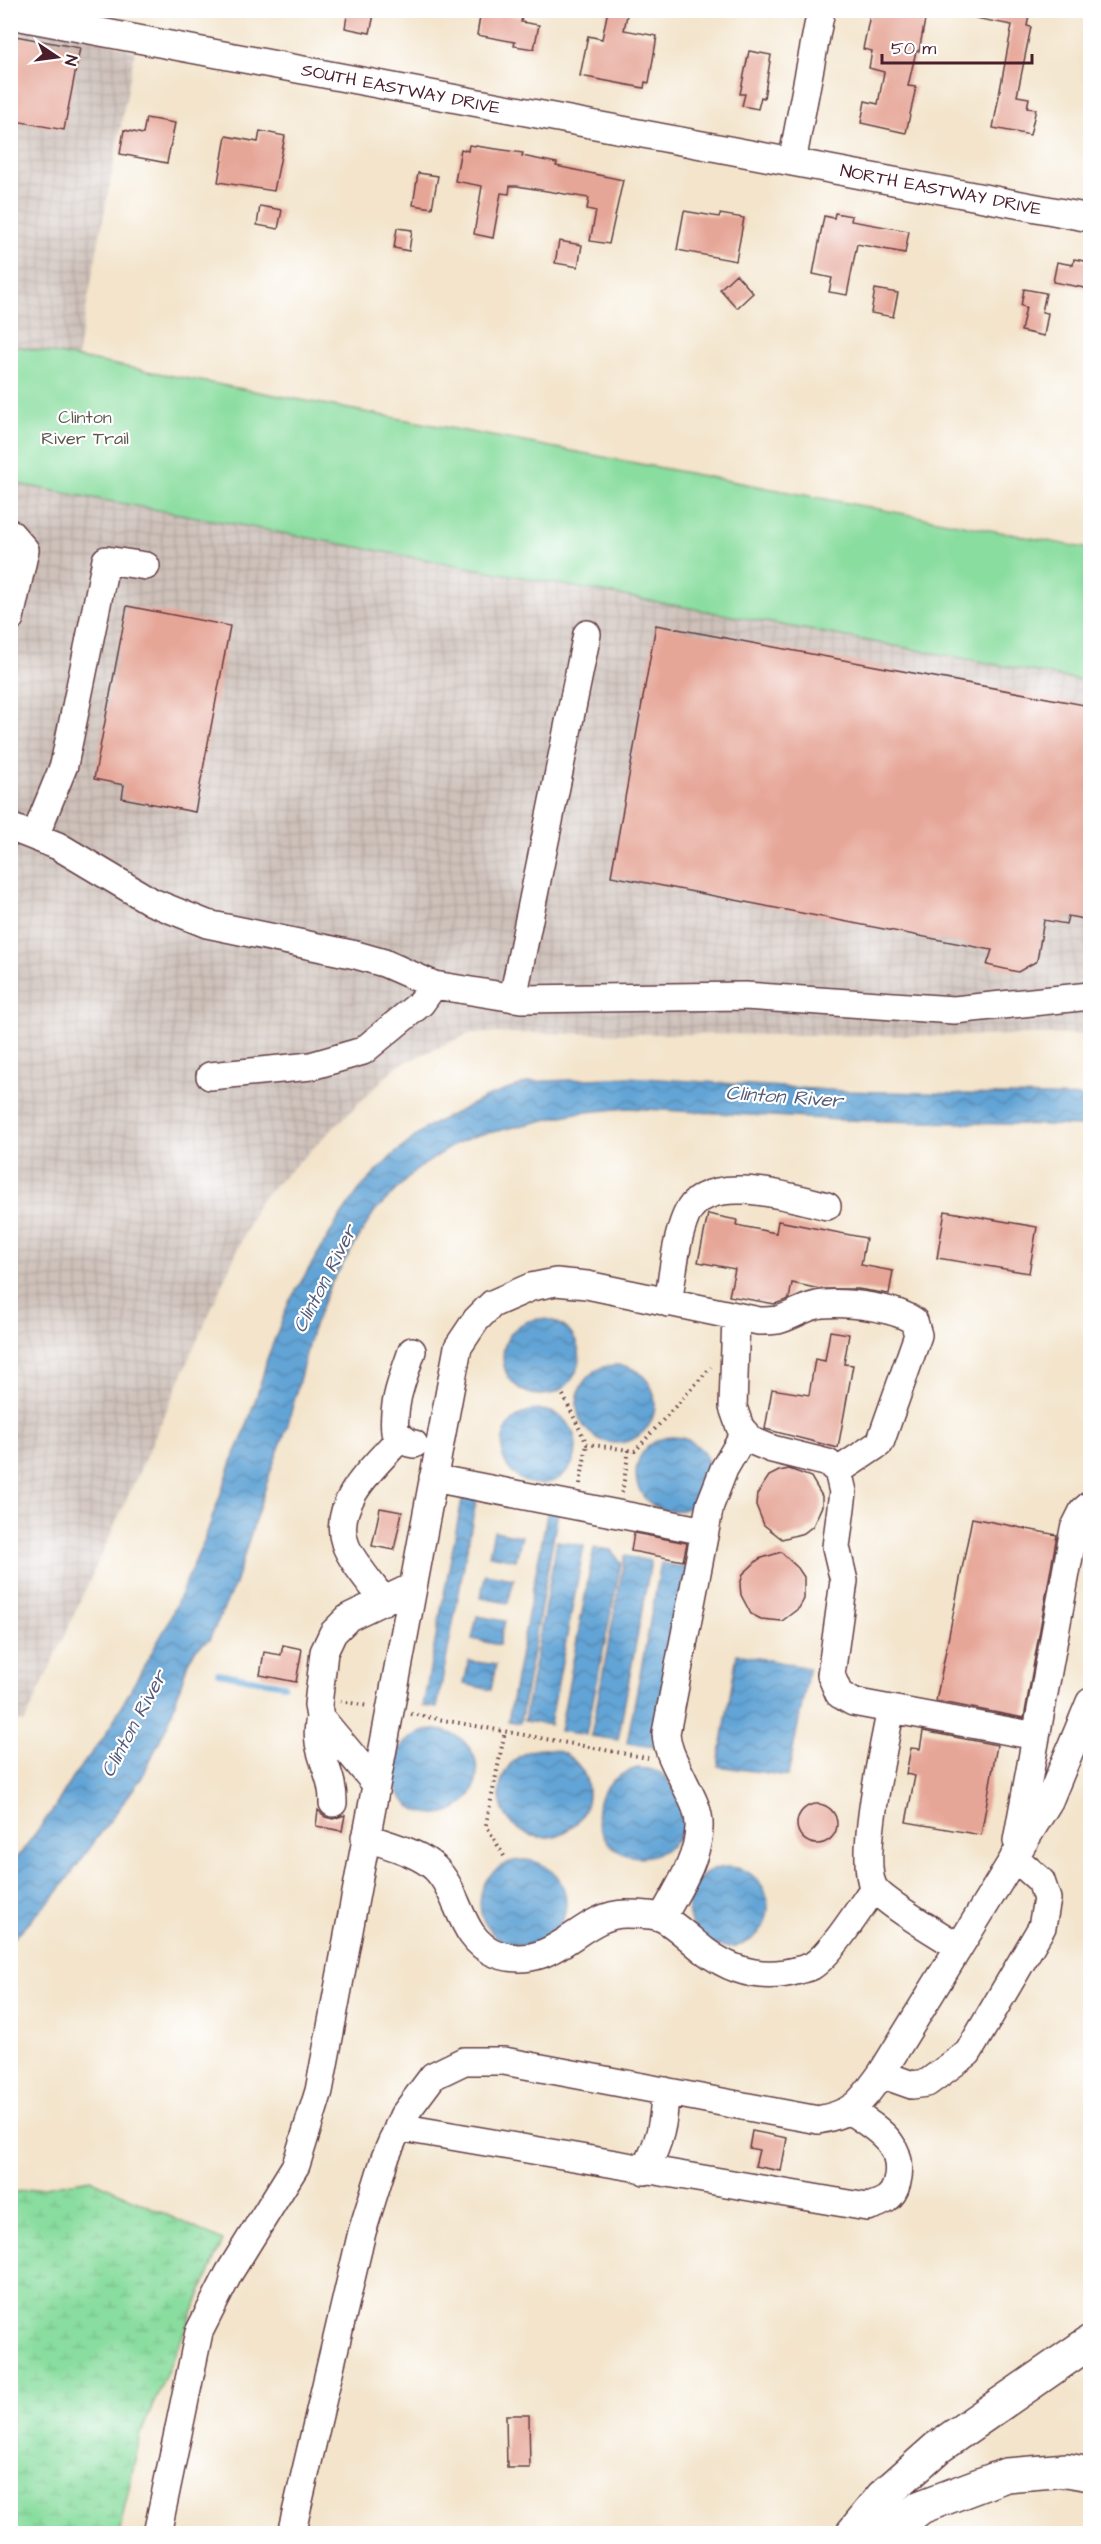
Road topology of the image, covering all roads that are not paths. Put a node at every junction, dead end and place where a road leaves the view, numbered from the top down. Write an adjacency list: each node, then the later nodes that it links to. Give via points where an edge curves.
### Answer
1 (821, 10): 3 (street)
2 (10, 15): 3 (street, SOUTH EASTWAY DRIVE)
3 (792, 162): 4 (street, NORTH EASTWAY DRIVE)
4 (1090, 218)
5 (10, 533): 7 (street, via 25,550)
6 (146, 566): 9 (street, via 106,560 64,765)
7 (10, 618)
8 (587, 634): 12 (street)
9 (23, 831): 10 (street, via 84,860 152,902 191,919 356,955)
10 (434, 985): 12 (street); 13 (street, via 421,1003 363,1051 311,1066)
11 (1090, 996): 12 (street, via 954,1010 745,996)
12 (513, 998)
13 (210, 1076)
14 (827, 1206): 15 (street, via 736,1190 698,1197 686,1215)
15 (668, 1303): 16 (street); 20 (street, via 556,1282 531,1287 492,1304 458,1347)
16 (735, 1329): 18 (street, via 733,1407); 21 (street, via 822,1304 883,1308 903,1313 914,1321 918,1335 880,1443)
17 (412, 1351): 19 (street, via 394,1417 395,1432)
18 (745, 1433): 21 (street, via 750,1440 772,1449 828,1463); 24 (street, via 724,1469 710,1504)
19 (401, 1437): 20 (street, via 409,1443); 26 (street, via 358,1486 346,1509 343,1529 345,1544)
20 (439, 1445): 22 (street)
21 (838, 1471): 29 (street, via 843,1492 836,1546 844,1581 831,1674 839,1694 853,1702)
22 (433, 1478): 24 (street); 25 (street)
23 (1090, 1505): 30 (street, via 1074,1529)
24 (705, 1531): 36 (street, via 666,1733 667,1750 696,1808 699,1827 696,1849 685,1876)
25 (412, 1587): 26 (street); 31 (street)
26 (384, 1600): 28 (street, via 349,1617 333,1634 324,1652)
27 (1090, 1702): 34 (street, via 1049,1801)
28 (319, 1707): 31 (street); 32 (street, via 317,1740)
29 (891, 1709): 30 (street); 35 (street, via 870,1828 869,1872)
30 (1036, 1736): 34 (street)
31 (375, 1783): 33 (street)
32 (333, 1803)
33 (365, 1837): 36 (street, via 434,1867 447,1883 476,1941 496,1954 526,1960 602,1918 625,1914); 45 (street, via 319,2091 296,2165 229,2273 200,2332)
34 (1014, 1857): 37 (street); 38 (street, via 1041,1881 1047,1899 1042,1927 968,2053 927,2083 912,2085)
35 (874, 1888): 36 (street, via 811,1966 781,1975 747,1973 718,1961); 37 (street)
36 (662, 1917)
37 (959, 1947): 38 (street)
38 (880, 2074): 40 (street, via 860,2102)
39 (665, 2091): 40 (street, via 818,2120 841,2116); 41 (street, via 504,2061 464,2061 433,2076); 42 (street, via 660,2141)
40 (849, 2110): 42 (street, via 881,2132 895,2149 900,2169 896,2189 884,2203 867,2207)
41 (398, 2127): 42 (street); 46 (street, via 362,2232)
42 (645, 2171)
43 (1090, 2342): 47 (highway, via 937,2448 883,2496)
44 (1090, 2474): 48 (highway, via 1067,2470 1006,2475 921,2507)
45 (157, 2534)
46 (291, 2534)
47 (852, 2534)
48 (887, 2534)

